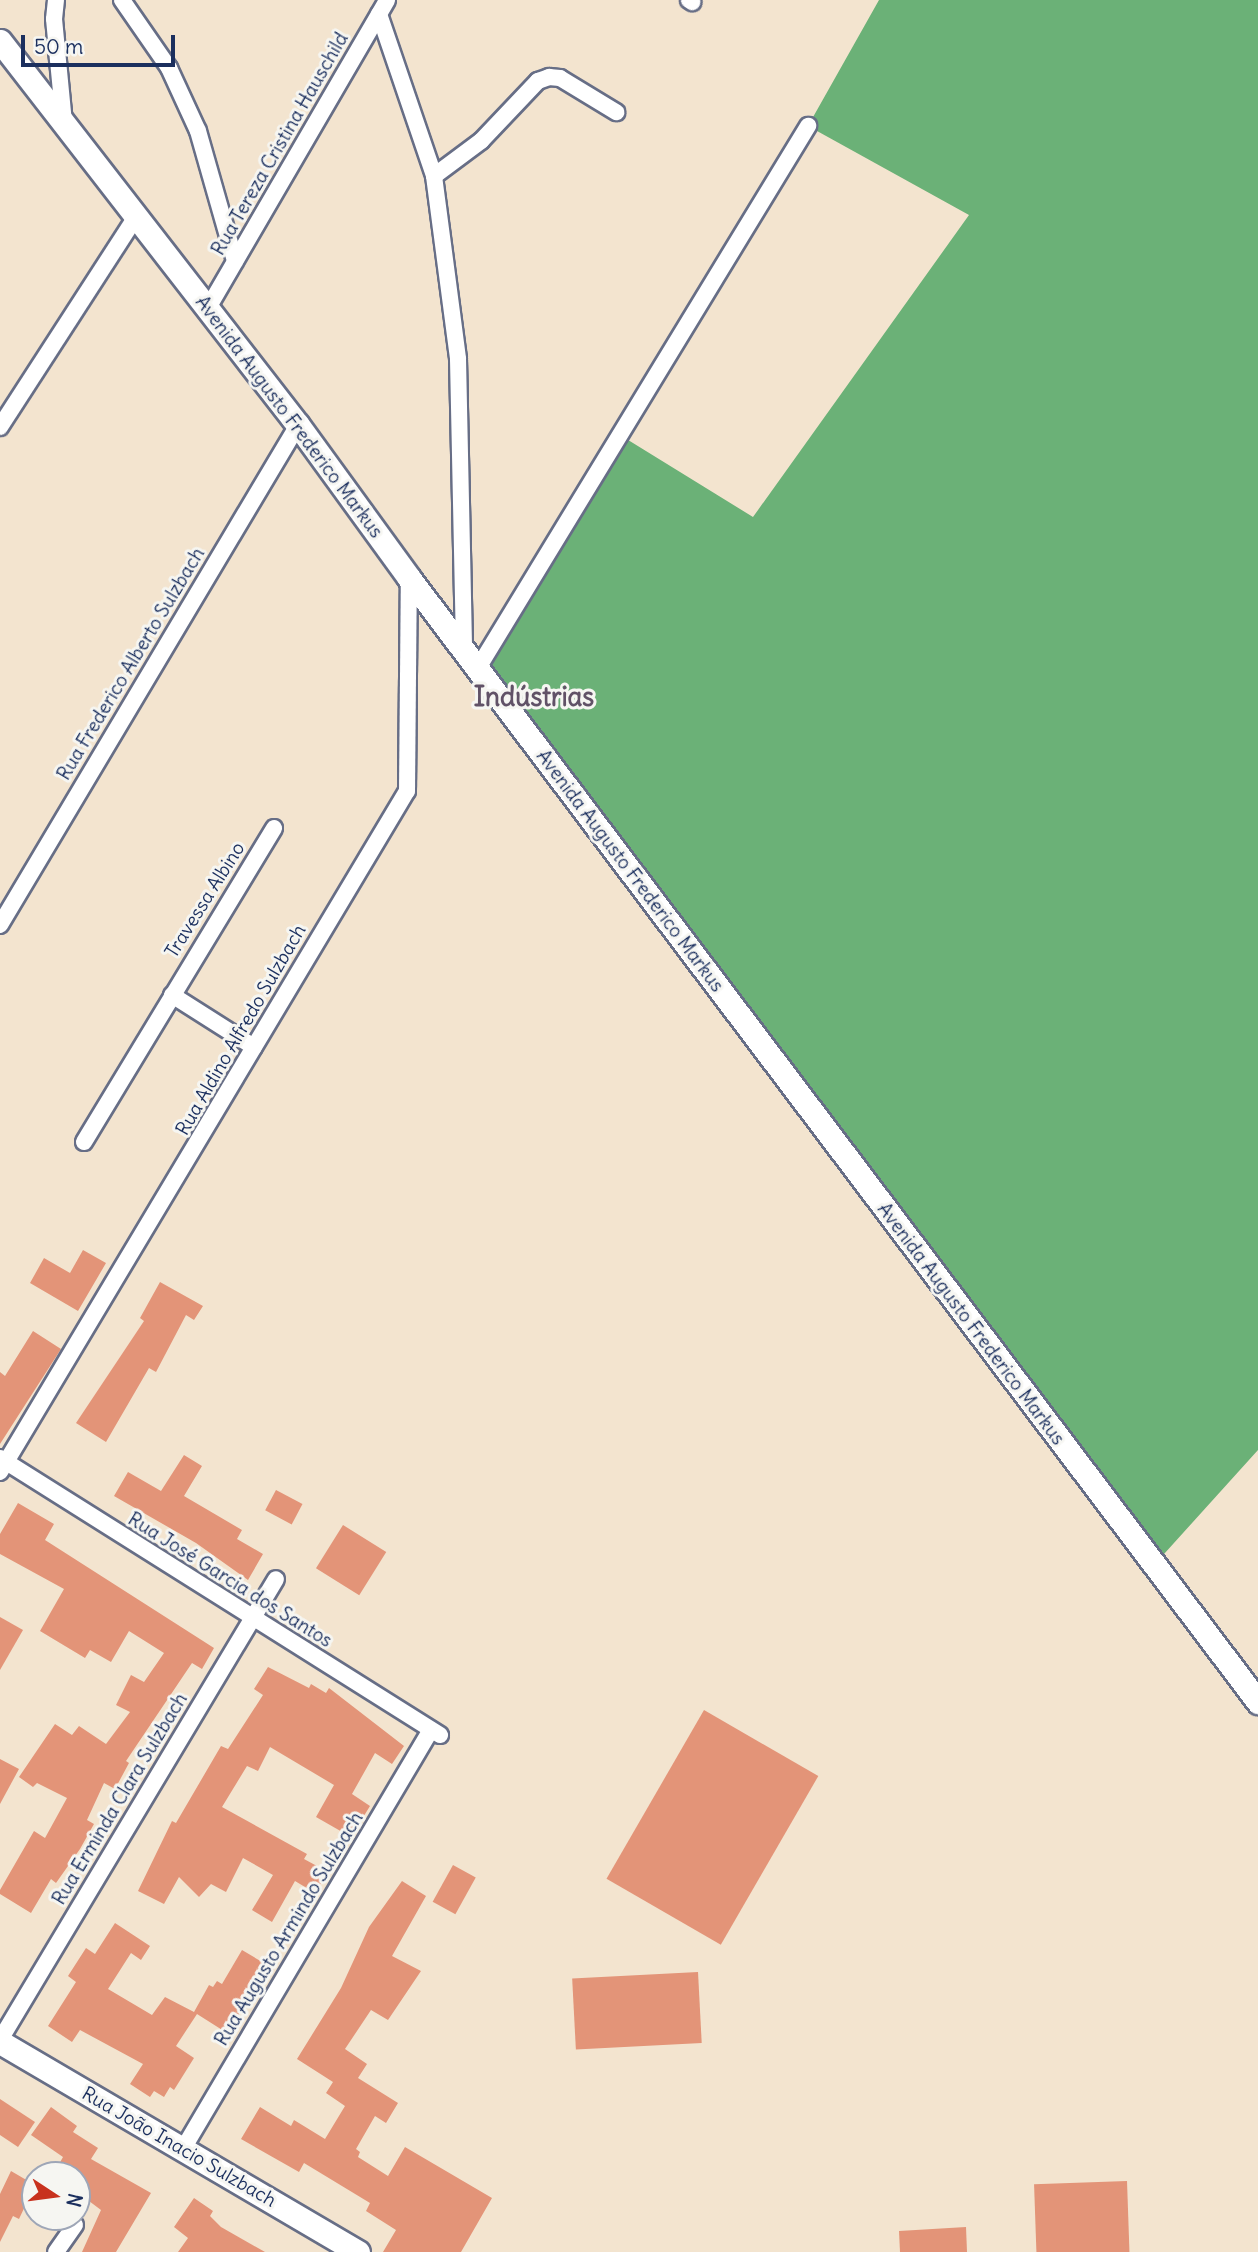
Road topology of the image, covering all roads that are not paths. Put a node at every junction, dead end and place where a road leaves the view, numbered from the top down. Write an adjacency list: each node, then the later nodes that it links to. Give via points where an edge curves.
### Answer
1 (56, 0): 6 (street)
2 (122, 0): 10 (street, via 169,68 198,131)
3 (383, 7): 8 (street); 10 (street, Rua Tereza Cristina Hauschild)
4 (0, 41): 6 (street, Avenida Augusto Frederico Markus)
5 (616, 112): 8 (street, via 560,78 549,77 538,81 481,141)
6 (65, 126): 9 (street, Avenida Augusto Frederico Markus)
7 (808, 126): 18 (street)
8 (434, 176): 17 (street, via 458,359)
9 (135, 218): 11 (street, Avenida Augusto Frederico Markus); 13 (street)
10 (235, 261): 11 (street, Rua Tereza Cristina Hauschild)
11 (208, 308): 14 (street, Avenida Augusto Frederico Markus)
12 (0, 392): 13 (street)
13 (15, 402): 15 (street)
14 (299, 425): 16 (street, Avenida Augusto Frederico Markus); 20 (street, Rua Frederico Alberto Sulzbach)
15 (0, 427)
16 (409, 578): 17 (street, Avenida Augusto Frederico Markus); 22 (street, Rua Aldino Alfredo Sulzbach, via 407,791)
17 (464, 649): 18 (street, Avenida Augusto Frederico Markus)
18 (478, 668): 27 (street, Avenida Augusto Frederico Markus)
19 (274, 828): 21 (street, Travessa Albino)
20 (0, 925)
21 (172, 995): 22 (street); 23 (street, Travessa Albino)
22 (254, 1047): 24 (street, Rua Aldino Alfredo Sulzbach)
23 (84, 1142)
24 (2, 1464): 26 (street, Rua José Garcia dos Santos)
25 (276, 1579): 26 (street, Rua Erminda Clara Sulzbach)
26 (251, 1619): 28 (street, Rua José Garcia dos Santos); 29 (street, Rua Erminda Clara Sulzbach)
27 (1258, 1702)
28 (435, 1732): 30 (street, Rua Augusto Armindo Sulzbach)
29 (0, 2041): 30 (street, Rua João Inacio Sulzbach)
30 (183, 2149): 33 (street, Rua João Inacio Sulzbach)
31 (71, 2231): 32 (street)
32 (56, 2252)
33 (358, 2252)

